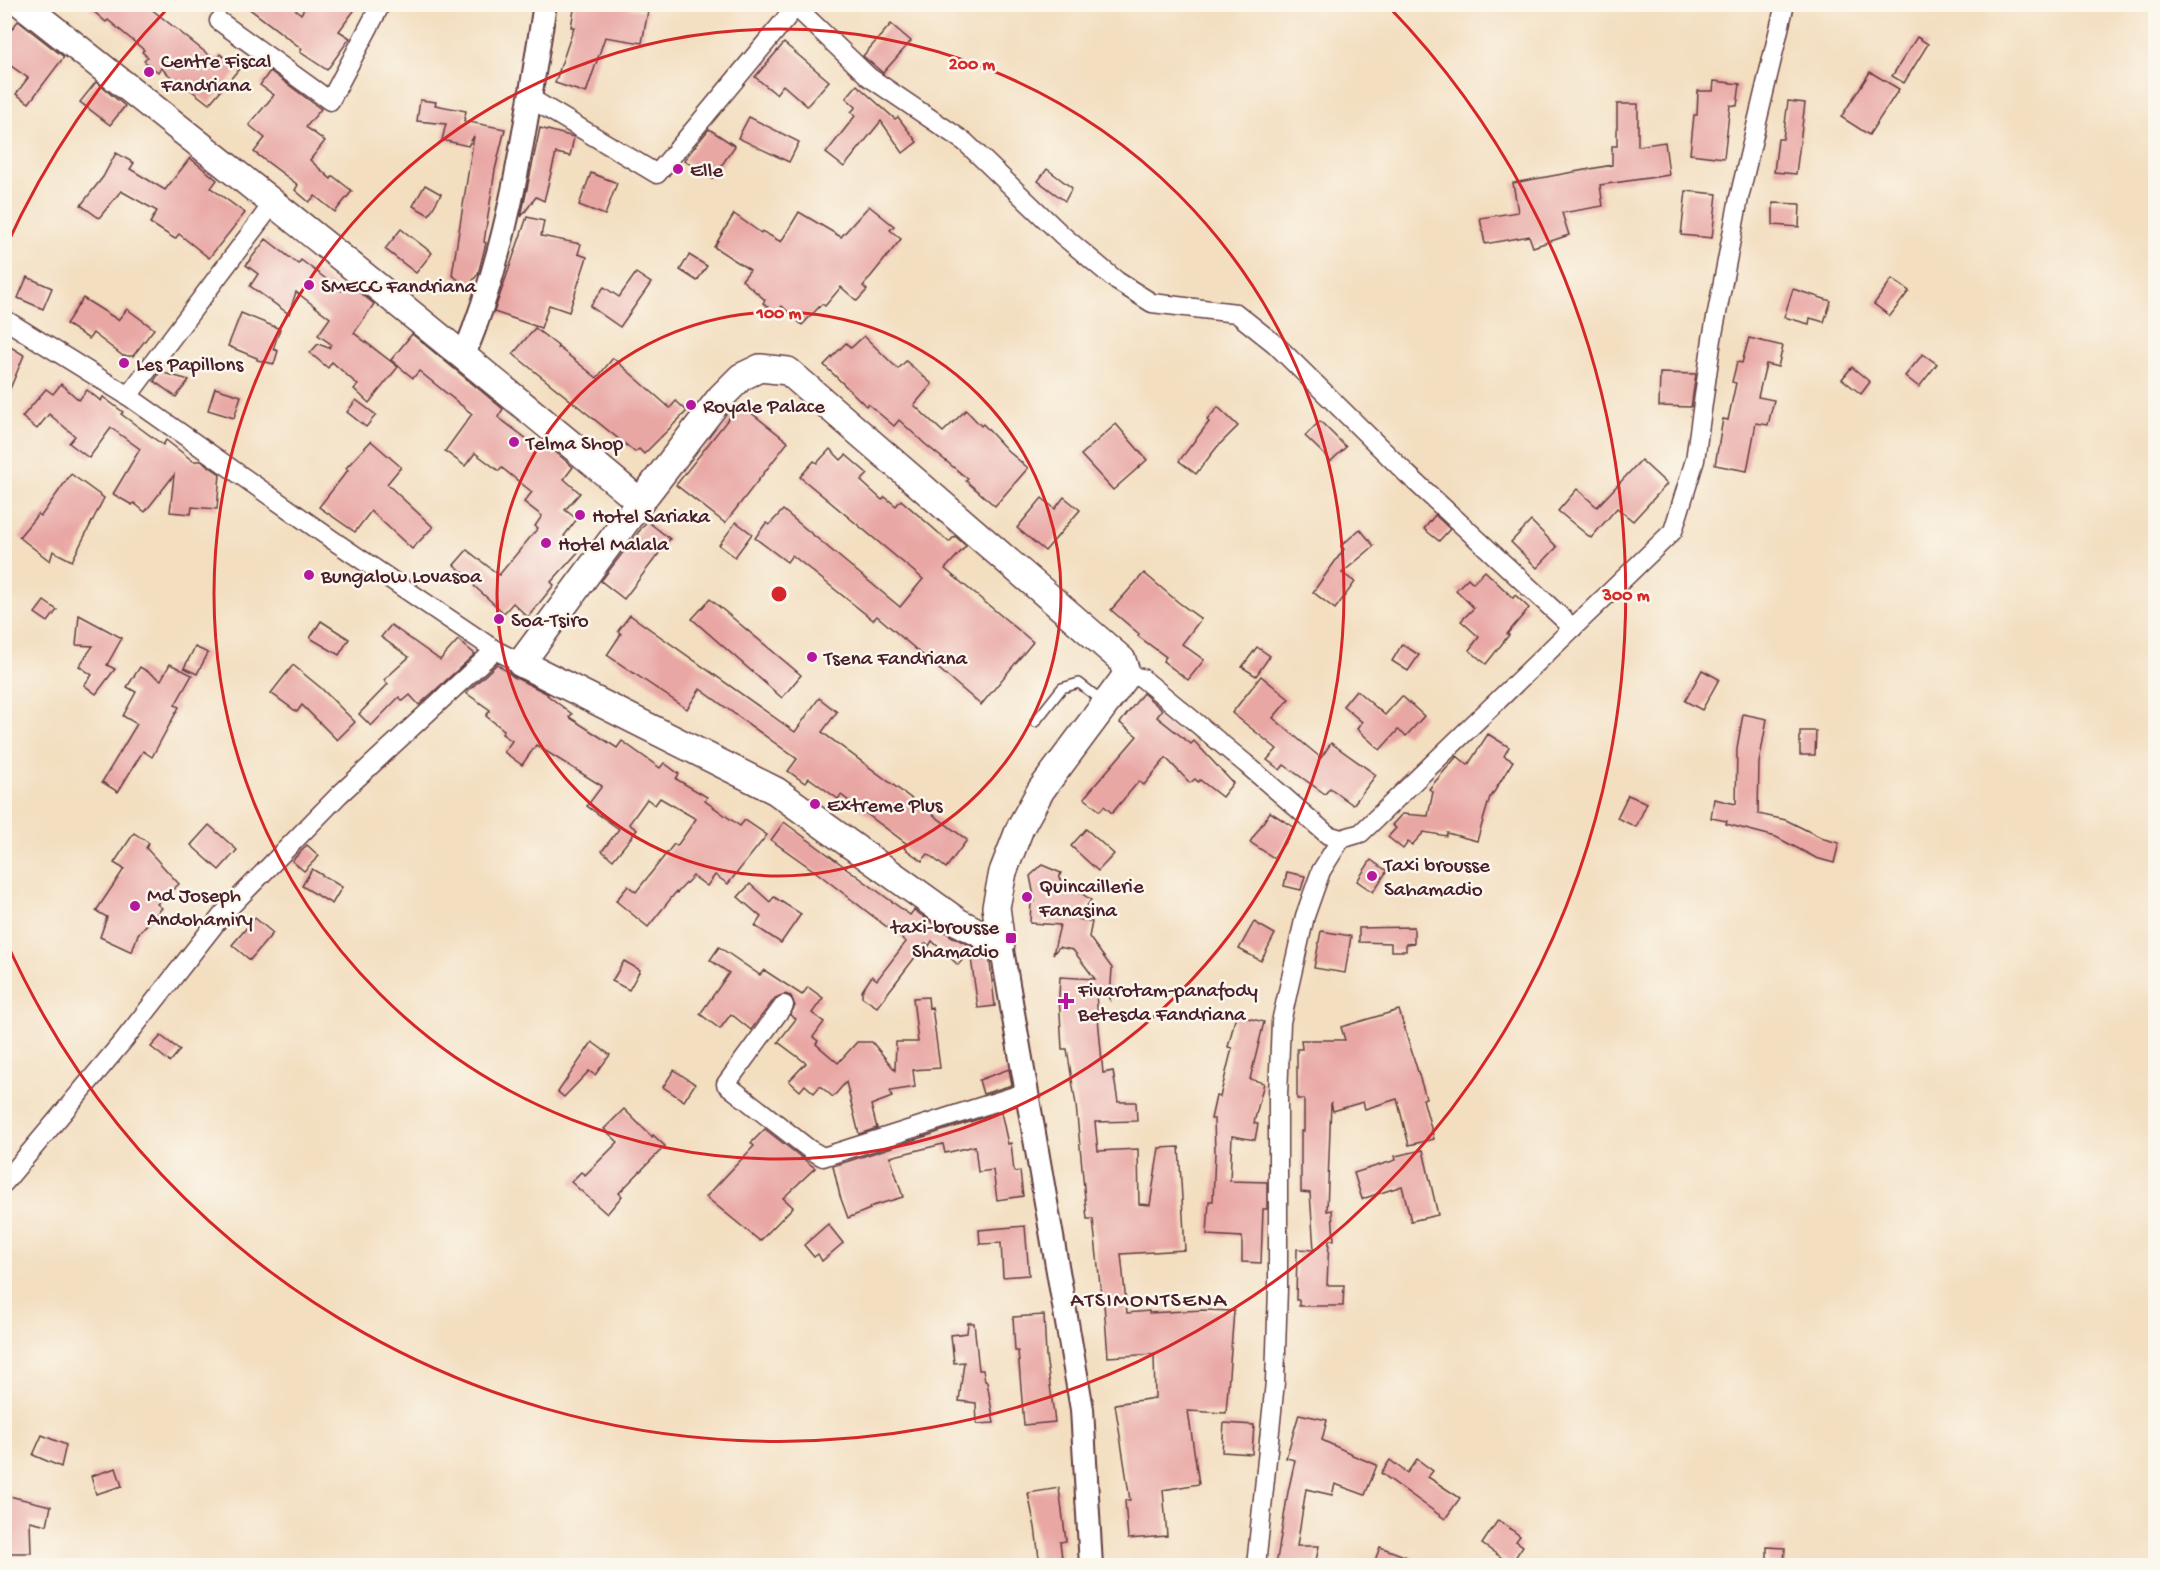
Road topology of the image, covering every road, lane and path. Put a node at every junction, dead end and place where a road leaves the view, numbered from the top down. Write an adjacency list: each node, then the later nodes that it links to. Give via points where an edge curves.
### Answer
1 (22, 4): 8 (main road)
2 (381, 4): 6 (street, via 330,101)
3 (545, 4): 7 (street)
4 (1785, 4): 13 (street, via 1739,198 1712,339 1695,460 1672,531)
5 (793, 5): 7 (street, via 657,174); 13 (street, via 869,76 965,142 1062,235 1117,281 1152,303 1236,313 1275,344 1407,474)
6 (219, 21)
7 (530, 98): 10 (street, via 501,248)
8 (274, 202): 10 (main road); 11 (street)
9 (4, 320): 11 (street)
10 (464, 355): 12 (main road)
11 (128, 396): 14 (street)
12 (640, 502): 15 (main road); 16 (main road, via 741,377 760,368 788,371 1122,660)
13 (1573, 628): 19 (street, via 1361,833)
14 (495, 650): 15 (street); 23 (street, via 315,818 223,914)
15 (521, 663): 20 (main road, via 776,791 958,922)
16 (1127, 675): 17 (main road); 19 (street, via 1142,678 1328,835)
17 (1106, 704): 18 (lane, via 1079,683 1062,688); 20 (main road, via 1041,790 1020,828 1003,872 996,907)
18 (1035, 722)
19 (1341, 839): 25 (street, via 1321,871 1305,916 1281,1022 1275,1382)
20 (1001, 944): 22 (street)
21 (784, 1005): 22 (street, via 726,1084 823,1157)
22 (1027, 1092): 24 (street, via 1082,1408)
23 (4, 1183)
24 (1091, 1566)
25 (1256, 1566)

